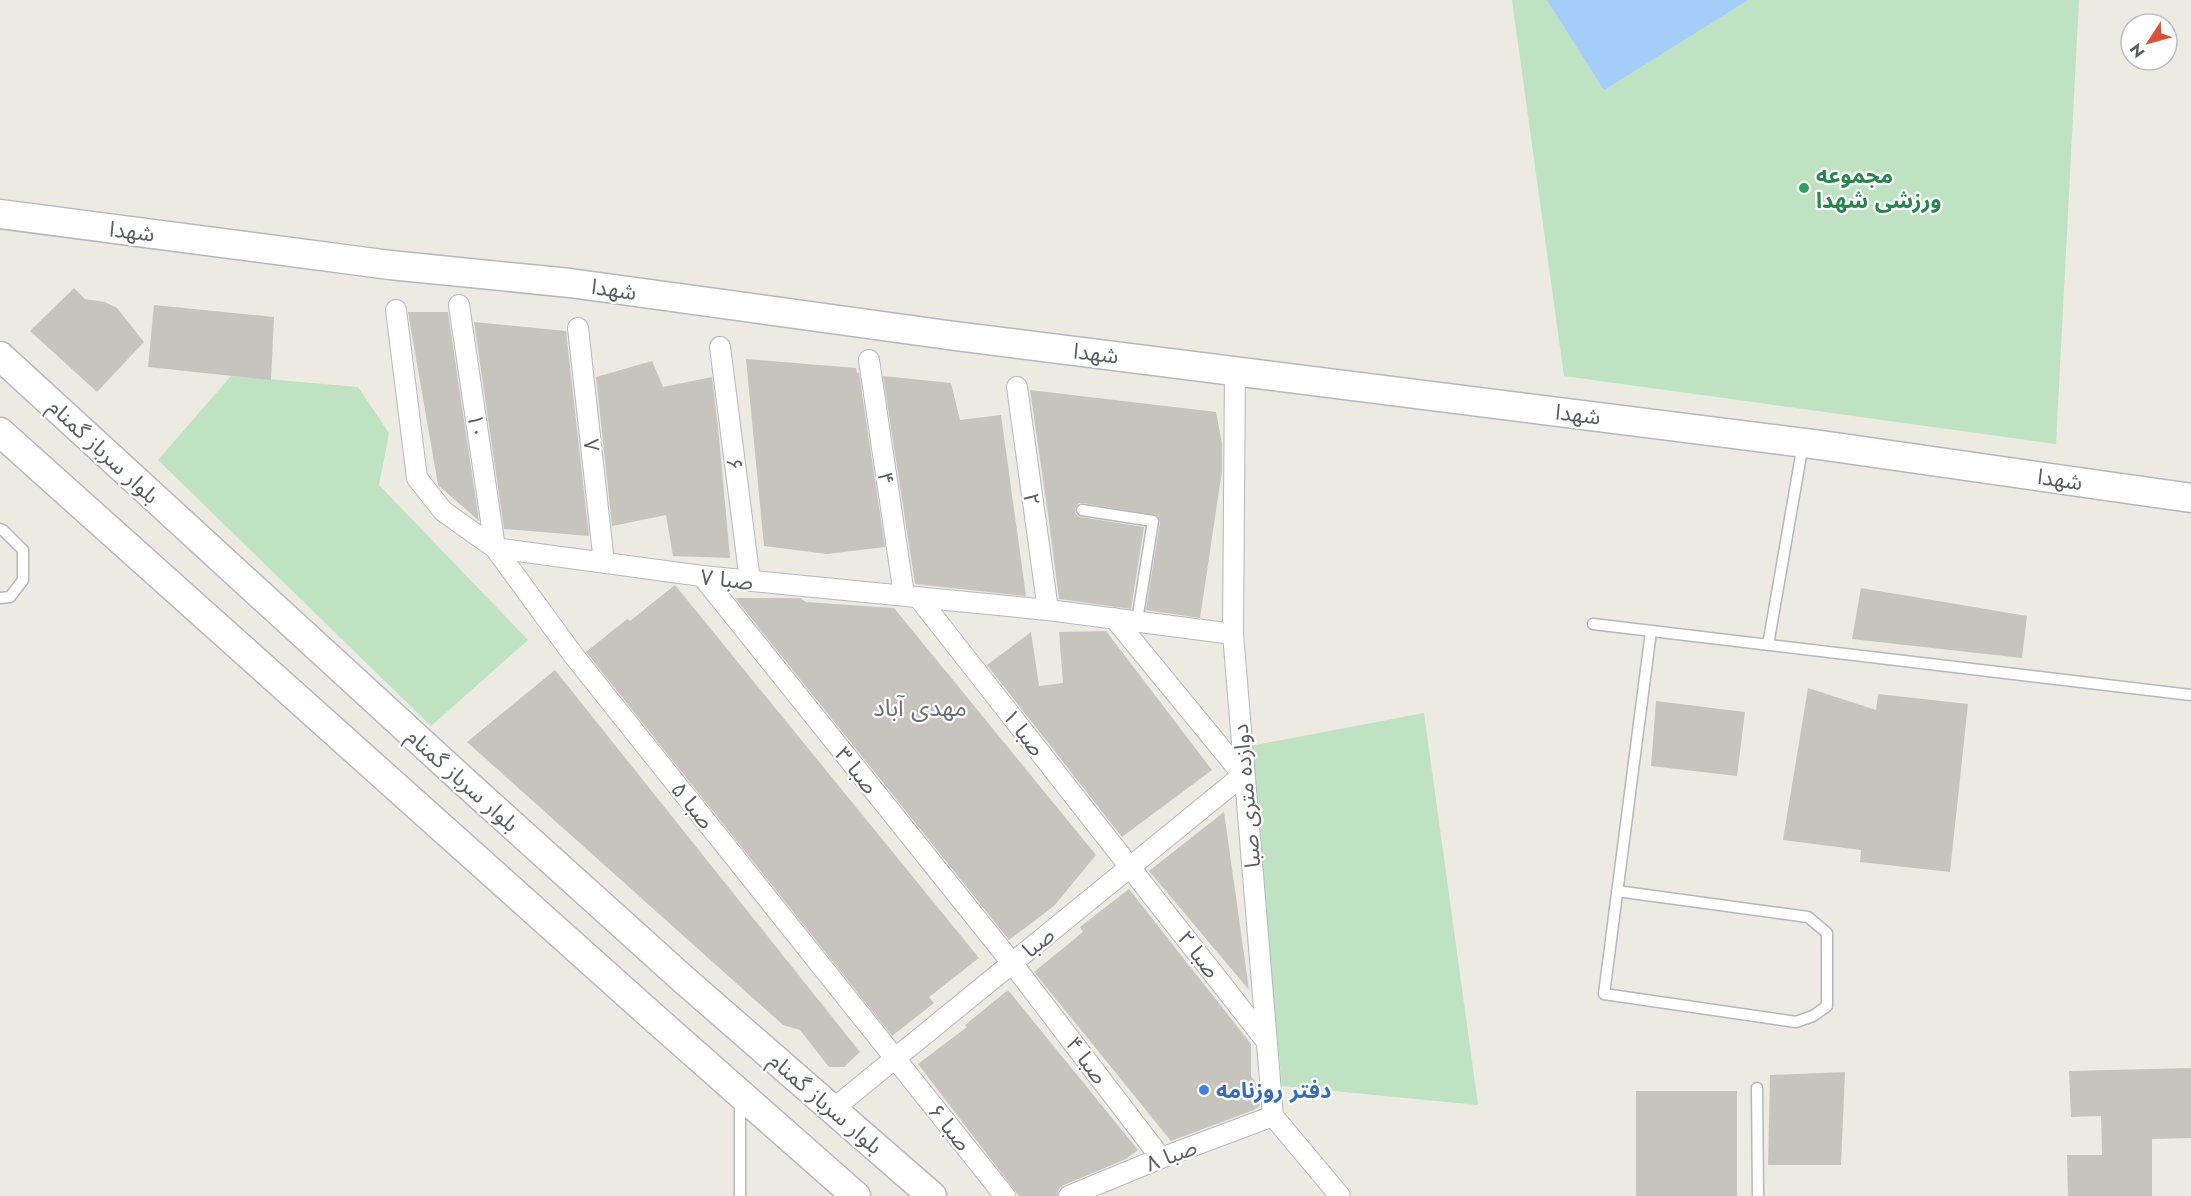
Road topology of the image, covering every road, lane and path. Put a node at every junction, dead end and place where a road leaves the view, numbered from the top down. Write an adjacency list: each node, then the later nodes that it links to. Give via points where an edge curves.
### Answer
1 (0, 214): 8 (main road, شهدا, via 390,265 570,283)
2 (459, 305): 15 (street, ۱۰)
3 (396, 310): 15 (street, صبا ۷, via 417,478 443,510)
4 (578, 328): 16 (street, ۸)
5 (720, 347): 18 (street, ۶)
6 (0, 356): 37 (main road, بلوار سرباز گمنام, via 485,801)
7 (869, 360): 19 (street, ۴)
8 (1235, 371): 11 (main road, شهدا); 26 (street, دوازده متری صبا)
9 (1017, 387): 21 (street, ۲)
10 (0, 432): 36 (main road)
11 (1803, 442): 12 (main road, شهدا); 27 (lane)
12 (2191, 498)
13 (1083, 510): 23 (lane, via 1153,521)
14 (0, 529): 20 (lane, via 23,550 24,580 10,597)
15 (495, 548): 16 (street, صبا ۷); 34 (street, صبا ۵, via 574,656)
16 (604, 563): 17 (street, صبا ۷)
17 (702, 576): 18 (street, صبا ۷); 32 (street, صبا ۳)
18 (750, 581): 19 (street, صبا ۷)
19 (911, 596): 21 (street, صبا ۷); 30 (street, صبا ۱)
20 (0, 598)
21 (1048, 610): 22 (street, صبا ۷)
22 (1114, 618): 23 (street, صبا ۷); 29 (street)
23 (1137, 621): 26 (street, صبا ۷)
24 (1593, 624): 25 (lane)
25 (1651, 630): 27 (lane); 31 (lane)
26 (1233, 634): 29 (street, دوازده متری صبا)
27 (1768, 645): 28 (lane)
28 (2191, 695)
29 (1244, 775): 30 (street, صبا); 33 (street, دوازده متری صبا)
30 (1130, 867): 32 (street, صبا); 33 (street, صبا ۲)
31 (1617, 891): 31 (lane, via 1604,994 1796,1022 1827,1006 1827,933 1808,917)
32 (1012, 963): 34 (street, صبا); 39 (street, صبا ۴)
33 (1267, 1042): 38 (street, دوازده متری صبا)
34 (895, 1059): 37 (street, صبا); 43 (street, صبا ۶)
35 (1757, 1088): 46 (lane)
36 (740, 1092): 40 (lane); 41 (main road)
37 (833, 1109): 42 (main road, بلوار سرباز گمنام)
38 (1273, 1116): 39 (street, صبا ۸); 45 (street)
39 (1161, 1158): 44 (street, صبا ۸)
40 (740, 1196)
41 (856, 1196)
42 (932, 1196)
43 (1005, 1196)
44 (1069, 1196)
45 (1340, 1196)
46 (1758, 1196)

